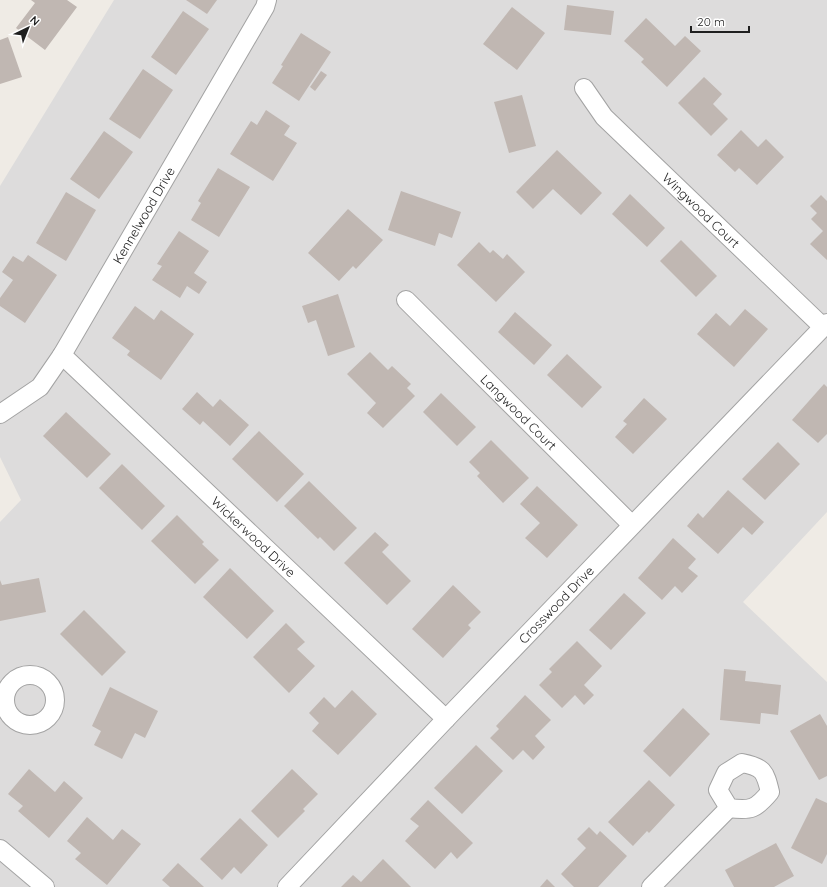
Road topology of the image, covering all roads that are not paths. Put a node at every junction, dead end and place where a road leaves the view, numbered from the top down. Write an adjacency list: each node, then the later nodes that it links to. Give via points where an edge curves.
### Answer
1 (267, 0): 5 (street, Kennelwood Drive)
2 (584, 88): 4 (street, Wingwood Court, via 604,117)
3 (406, 300): 7 (street, Langwood Court)
4 (825, 325): 7 (street, Crosswood Drive)
5 (62, 355): 6 (street, Kennelwood Drive, via 40,387); 8 (street, Wickerwood Drive)
6 (0, 414)
7 (632, 525): 8 (street, Crosswood Drive)
8 (446, 719): 12 (street, Crosswood Drive)
9 (729, 808): 13 (street)
10 (0, 849): 11 (street)
11 (45, 887)
12 (286, 887)
13 (651, 887)

